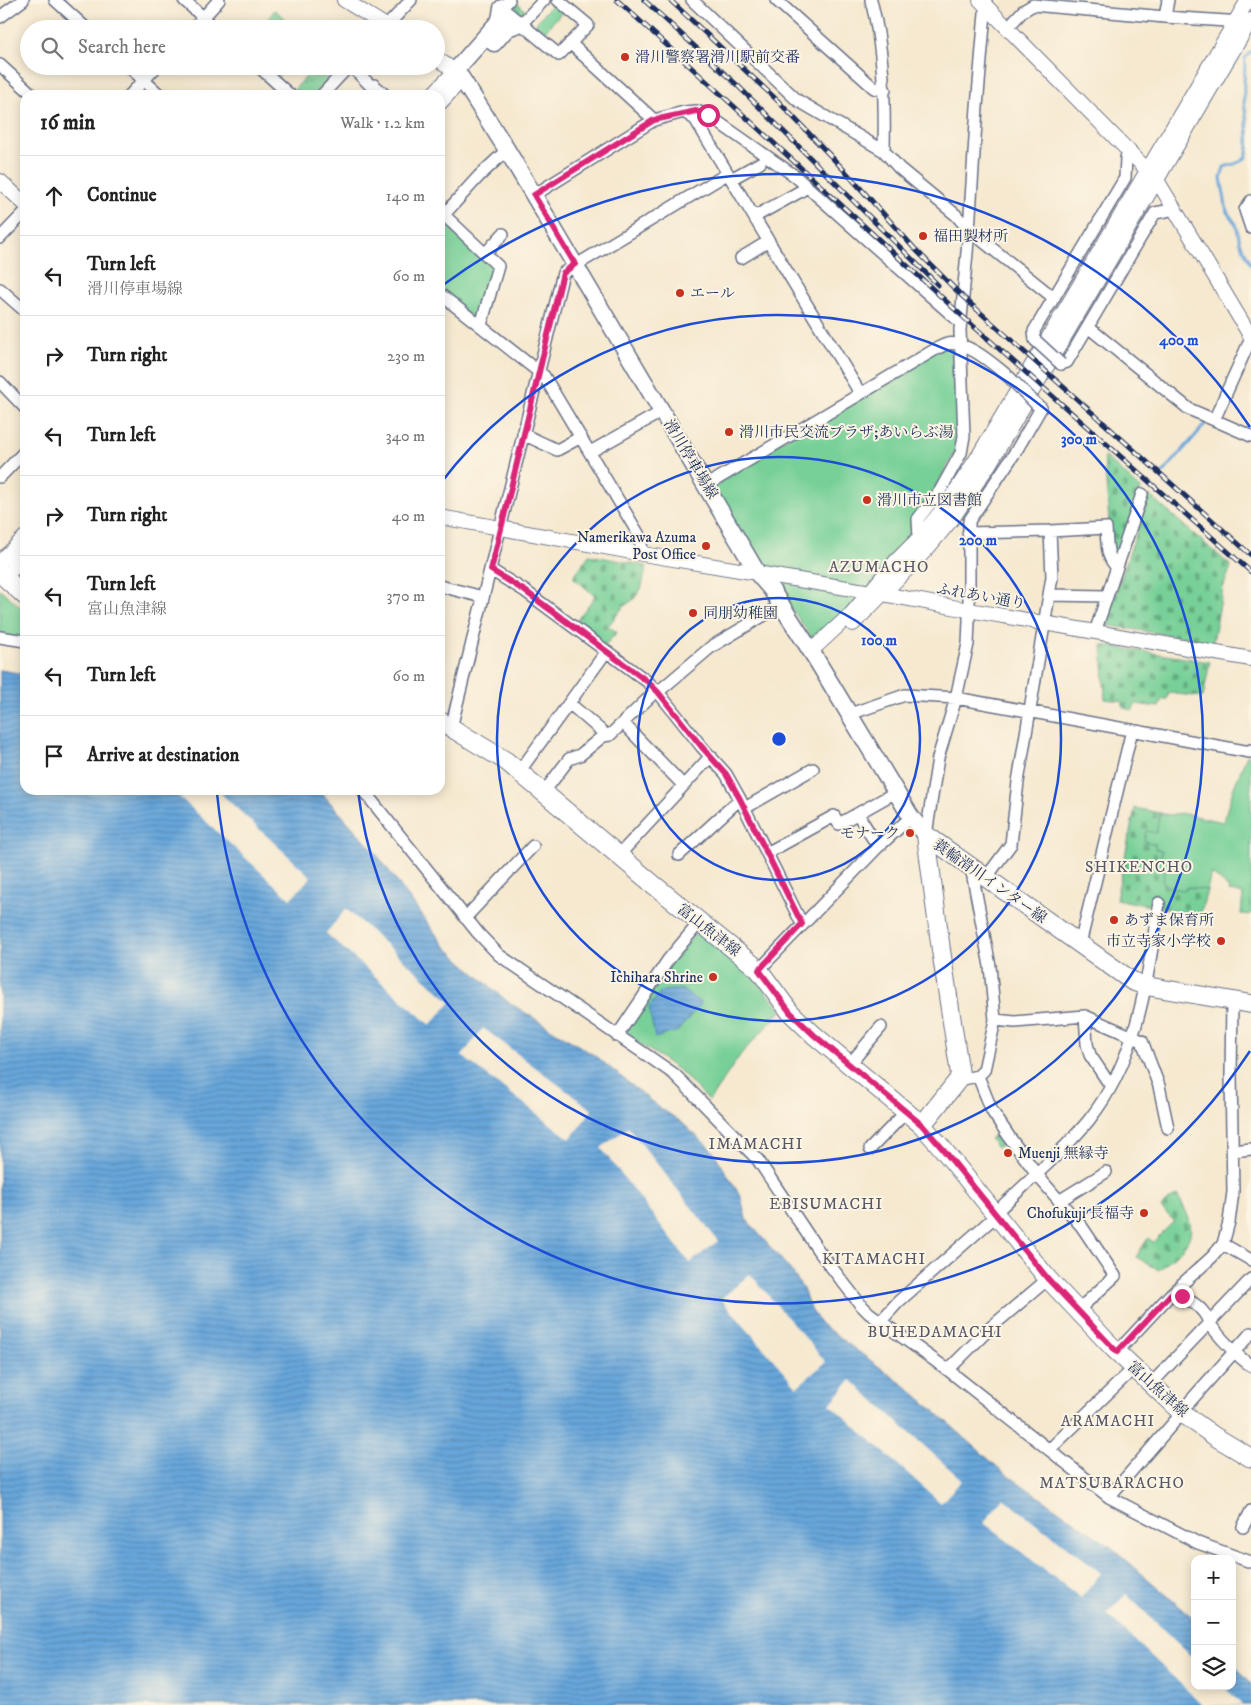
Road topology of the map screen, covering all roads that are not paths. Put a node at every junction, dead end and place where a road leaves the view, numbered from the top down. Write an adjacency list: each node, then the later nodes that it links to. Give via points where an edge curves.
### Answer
1 (23, 0): 17 (street)
2 (55, 0): 20 (street)
3 (184, 0): 18 (street)
4 (219, 0): 18 (street)
5 (344, 0): 22 (street)
6 (411, 0): 23 (street)
7 (544, 0): 26 (street)
8 (558, 0): 28 (street, via 588,25)
9 (776, 0): 45 (street, via 874,88)
10 (872, 0): 45 (street)
11 (1168, 0): 19 (street)
12 (1248, 0): 24 (street)
13 (699, 2): 50 (street, via 797,100)
14 (984, 2): 27 (street); 66 (street)
15 (506, 4): 26 (street); 36 (main road, via 500,20)
16 (1059, 4): 19 (street); 27 (street, via 1033,5)
17 (0, 18)
18 (203, 18): 21 (street)
19 (1165, 18): 24 (street)
20 (77, 20)
21 (205, 20)
22 (375, 20)
23 (394, 20)
24 (1235, 21): 25 (street); 53 (street)
25 (1250, 22): 53 (street)
26 (522, 23): 28 (street, via 558,55); 36 (main road, via 507,28)
27 (1008, 27): 51 (street)
28 (570, 44): 48 (street)
29 (0, 65): 38 (street)
30 (445, 65): 36 (street)
31 (138, 75): 37 (street)
32 (149, 75): 37 (street)
33 (268, 75): 41 (street)
34 (341, 75): 42 (street)
35 (359, 75): 43 (street)
36 (459, 75): 44 (street); 46 (street); 49 (main road, 滑川停車場線)
37 (144, 80): 39 (street); 40 (street)
38 (28, 90)
39 (135, 90)
40 (155, 90)
41 (284, 90)
42 (327, 90)
43 (380, 90)
44 (439, 90)
45 (885, 90): 50 (street)
46 (445, 96)
47 (684, 112): 48 (street); 54 (street, via 696,119); 77 (street, via 708,115 795,176)
48 (654, 120): 57 (street)
49 (507, 150): 57 (main road, 滑川停車場線); 61 (street)
50 (884, 150): 66 (street, via 899,168 956,215)
51 (1130, 150): 53 (street); 75 (street, via 1126,158 1125,178)
52 (760, 162): 54 (street)
53 (1152, 174): 60 (street); 100 (street, via 979,455 947,504); 110 (street, via 990,463 927,549)
54 (729, 177): 63 (street); 72 (street)
55 (0, 181): 58 (street)
56 (801, 191): 63 (street)
57 (534, 195): 72 (main road, 滑川停車場線)
58 (20, 199)
59 (1251, 201): 65 (street, via 1245,210)
60 (1175, 208): 79 (street, via 1155,213); 80 (street)
61 (445, 214)
62 (20, 217): 68 (street)
63 (754, 217): 69 (street)
64 (445, 220): 70 (street)
65 (1251, 228)
66 (969, 230): 75 (street); 77 (street)
67 (503, 234): 70 (street)
68 (0, 238)
69 (769, 241): 71 (street); 84 (street)
70 (485, 254): 78 (street, via 498,266)
71 (741, 258)
72 (575, 264): 82 (street, via 563,273); 86 (main road, 滑川停車場線)
73 (0, 289): 76 (street)
74 (445, 298): 78 (street)
75 (1054, 298): 79 (street, bridge, via 1034,331 1035,340 1061,364 1067,362)
76 (20, 307)
77 (960, 323): 81 (street)
78 (481, 326): 82 (street)
79 (1088, 327): 87 (street, via 1189,409)
80 (1251, 338): 87 (street)
81 (960, 345): 84 (street, via 948,344 936,349); 99 (street, bridge, via 986,358 1041,408 1016,452 968,521); 100 (street, via 964,436 961,453 940,491 918,519)
82 (538, 372): 88 (street); 89 (street, via 544,376)
83 (0, 382): 85 (street)
84 (860, 393): 94 (street)
85 (20, 403)
86 (662, 410): 91 (street); 94 (main road, 滑川停車場線)
87 (1214, 418): 90 (street)
88 (523, 434): 89 (street, via 557,450); 97 (street)
89 (581, 436): 91 (street)
90 (1251, 436)
91 (590, 452): 102 (street, via 639,535)
92 (20, 456): 93 (street)
93 (0, 477)
94 (707, 485): 107 (main road, 滑川停車場線)
95 (1142, 494): 104 (street)
96 (445, 518): 97 (street, ふれあい通り)
97 (500, 529): 102 (street, ふれあい通り); 105 (street)
98 (1050, 530): 99 (street); 104 (street, via 1106,528 1108,548); 111 (street, via 1052,577)
99 (968, 533): 115 (street)
100 (919, 538): 110 (street, via 896,561)
101 (20, 544): 106 (street)
102 (643, 554): 107 (street, ふれあい通り)
103 (20, 558): 106 (street)
104 (1117, 568): 112 (street)
105 (491, 570): 113 (street); 120 (street, via 525,591)
106 (2, 571): 109 (main road)
107 (758, 574): 110 (street, ふれあい通り); 114 (main road, 滑川停車場線)
108 (445, 587): 113 (street)
109 (20, 591)
110 (877, 593): 115 (street, ふれあい通り); 121 (street)
111 (1049, 595): 112 (street); 116 (street)
112 (1107, 596): 117 (street)
113 (483, 598): 129 (street)
114 (781, 605): 121 (main road, 滑川停車場線); 123 (street, via 711,647)
115 (969, 610): 116 (street, ふれあい通り); 124 (street, via 968,644)
116 (1044, 623): 117 (street, ふれあい通り); 126 (street)
117 (1095, 632): 122 (street, ふれあい通り)
118 (0, 637): 119 (street)
119 (20, 640)
120 (606, 652): 123 (street); 125 (street)
121 (813, 655): 127 (main road, 滑川停車場線)
122 (1251, 659)
123 (658, 692): 128 (street); 133 (street)
124 (956, 698): 126 (street); 127 (street, via 905,695); 143 (street, via 938,758)
125 (569, 703): 131 (street); 135 (street)
126 (1028, 711): 130 (street); 150 (street, via 1011,844)
127 (850, 714): 138 (main road, 滑川停車場線)
128 (623, 723): 131 (street); 136 (street)
129 (446, 725): 135 (main road, 富山魚津線)
130 (1132, 730): 132 (street); 155 (street)
131 (606, 735): 137 (street, via 580,755 569,759)
132 (1251, 750)
133 (711, 756): 136 (street); 140 (street, via 726,774)
134 (813, 769): 140 (street)
135 (519, 772): 137 (main road, 富山魚津線)
136 (683, 785): 148 (street)
137 (544, 792): 148 (main road, 富山魚津線)
138 (896, 792): 142 (main road, 滑川停車場線); 146 (street, via 839,824 834,816)
139 (371, 795): 152 (street)
140 (742, 803): 146 (street); 147 (street)
141 (859, 816): 145 (street)
142 (911, 817): 143 (main road, 滑川停車場線); 145 (street)
143 (926, 835): 149 (main road, 蓑輪滑川インター線); 167 (main road, 蓑輪滑川インター線, via 960,1074)
144 (534, 846): 152 (street)
145 (878, 847): 154 (street)
146 (767, 853): 154 (street)
147 (679, 854)
148 (619, 855): 153 (main road, 富山魚津線)
149 (971, 867): 150 (main road, 蓑輪滑川インター線); 161 (street, via 990,966)
150 (986, 878): 155 (main road, 蓑輪滑川インター線)
151 (1159, 903): 157 (street)
152 (466, 918): 163 (street, via 499,955)
153 (699, 923): 156 (main road, 富山魚津線); 163 (street, via 668,960)
154 (802, 924): 156 (street)
155 (1080, 944): 157 (main road, 蓑輪滑川インター線, via 1132,981)
156 (759, 970): 165 (main road, 富山魚津線, via 790,1012)
157 (1146, 986): 158 (main road, 蓑輪滑川インター線); 164 (street)
158 (1232, 1002): 159 (main road, 蓑輪滑川インター線); 174 (street)
159 (1251, 1004)
160 (1085, 1016): 161 (street, via 1015,1022); 164 (street); 168 (street, via 1090,1055)
161 (995, 1020): 166 (street, via 984,1070)
162 (881, 1027): 165 (street)
163 (618, 1036): 185 (street, via 674,1074 758,1160 818,1250 860,1304)
164 (1133, 1036): 168 (street, via 1124,1062); 171 (street, via 1142,1041 1159,1086)
165 (849, 1065): 169 (main road, 富山魚津線)
166 (978, 1076): 167 (street); 176 (street, via 992,1111)
167 (958, 1080): 170 (main road)
168 (1110, 1086): 176 (street, via 1089,1120)
169 (906, 1112): 170 (main road, 富山魚津線); 172 (street)
170 (922, 1125): 178 (main road, 富山魚津線)
171 (1168, 1128)
172 (870, 1149)
173 (1251, 1149): 174 (street)
174 (1233, 1151): 179 (street, via 1233,1192)
175 (1106, 1172): 177 (street)
176 (1036, 1174): 177 (street); 178 (street)
177 (1059, 1201): 184 (street, via 1082,1227 1115,1276)
178 (994, 1214): 181 (main road, 富山魚津線); 185 (street)
179 (1223, 1244): 180 (street); 183 (street)
180 (1251, 1260)
181 (1048, 1279): 184 (main road, 富山魚津線); 192 (street, via 990,1328)
182 (1251, 1279): 186 (street)
183 (1171, 1294): 186 (street, via 1196,1304); 188 (street)
184 (1077, 1311): 188 (main road, 富山魚津線)
185 (880, 1322): 192 (street)
186 (1209, 1324): 189 (street); 193 (street)
187 (1251, 1333): 189 (street)
188 (1117, 1352): 191 (main road, 富山魚津線)
189 (1234, 1353): 190 (street); 194 (street)
190 (1251, 1366)
191 (1134, 1368): 193 (main road, 富山魚津線); 195 (street)
192 (948, 1370): 195 (street)
193 (1151, 1384): 194 (main road, 富山魚津線)
194 (1182, 1413): 196 (main road, 富山魚津線); 197 (street)
195 (1050, 1449): 197 (street)
196 (1251, 1458)
197 (1109, 1497): 200 (street, via 1198,1543)
198 (1251, 1511): 199 (street)
199 (1243, 1527)
200 (1251, 1562)

